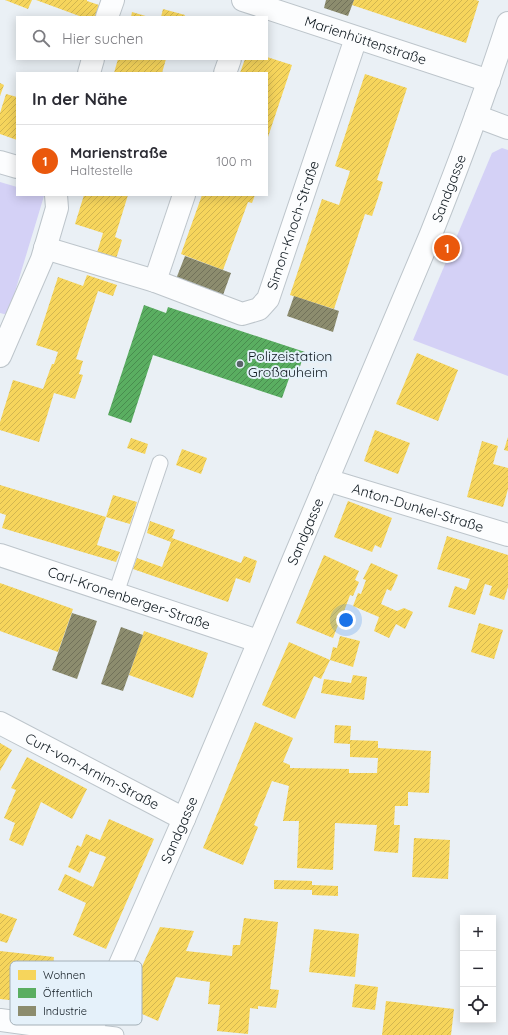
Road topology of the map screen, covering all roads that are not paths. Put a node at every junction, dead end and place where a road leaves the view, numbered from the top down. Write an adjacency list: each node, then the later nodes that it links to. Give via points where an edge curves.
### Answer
1 (113, 0): 3 (street)
2 (245, 6): 5 (street, Marienhüttenstraße)
3 (107, 16)
4 (508, 22): 10 (street, Sandgasse)
5 (356, 38): 10 (street, Marienhüttenstraße); 18 (street, Simon-Knoch-Straße, via 268,299 259,309 242,314)
6 (94, 60): 8 (street)
7 (230, 60): 9 (street)
8 (89, 72)
9 (225, 72)
10 (489, 81): 11 (street, Sandgasse)
11 (476, 116): 12 (street); 22 (street, Sandgasse, via 431,234)
12 (508, 128)
13 (0, 162): 14 (street)
14 (16, 167)
15 (56, 196): 17 (street, via 57,208)
16 (184, 196): 18 (street)
17 (45, 248): 18 (street, Simon-Knoch-Straße); 19 (street)
18 (155, 282)
19 (4, 333): 20 (street)
20 (0, 356)
21 (160, 463): 25 (lane)
22 (327, 480): 23 (street, Anton-Dunkel-Straße); 26 (street, Sandgasse)
23 (508, 535)
24 (0, 555): 25 (street, Carl-Kronenberger-Straße)
25 (116, 593): 26 (street, Carl-Kronenberger-Straße)
26 (258, 641): 28 (street, Sandgasse)
27 (0, 723): 28 (street, Curt-von-Arnim-Straße)
28 (184, 819): 29 (street, Sandgasse)
29 (122, 961)
30 (0, 1020): 31 (street)
31 (10, 1022)
32 (32, 1025): 33 (street)
33 (90, 1034): 34 (lane)
34 (116, 1035)

